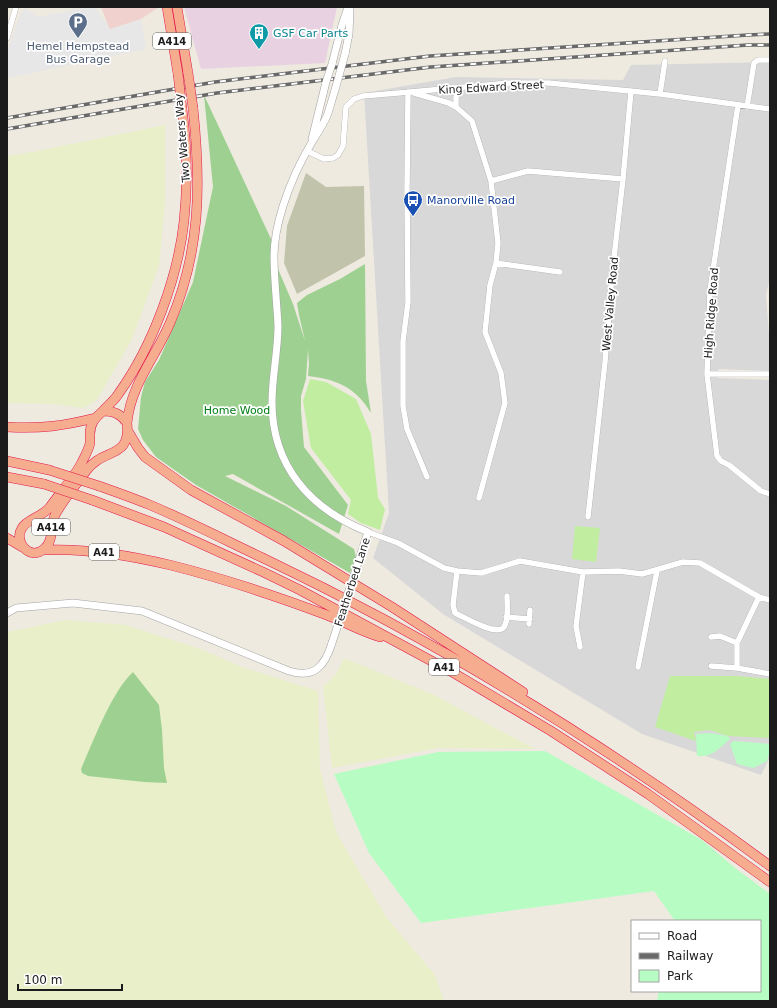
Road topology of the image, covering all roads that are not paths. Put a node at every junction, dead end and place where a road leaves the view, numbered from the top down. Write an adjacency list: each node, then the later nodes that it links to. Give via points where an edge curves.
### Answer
1 (16, 7): 5 (street)
2 (167, 7): 24 (highway, Two Waters Way / A414, bridge, via 185,138 184,222 167,295 146,347 119,394)
3 (177, 7): 27 (highway, Two Waters Way / A414, bridge, via 193,108 197,151 197,216 191,258 182,290 170,324 135,389)
4 (349, 7): 16 (street, Featherbed Lane, bridge, via 314,125); 16 (street, Featherbed Lane, bridge, via 349,34 345,54 327,116)
5 (7, 38)
6 (770, 60): 14 (street, via 758,60 754,63)
7 (665, 61): 11 (street)
8 (460, 88): 9 (street, King Edward Street, via 532,83); 10 (street, King Edward Street); 13 (street, via 456,97)
9 (631, 91): 11 (street, King Edward Street); 18 (street, West Valley Road)
10 (409, 92): 13 (street, via 441,100); 17 (street, King Edward Street, via 354,99 346,107 343,146 338,155 324,159); 30 (street, via 408,302 404,341 403,406 407,429)
11 (660, 94): 12 (street, King Edward Street)
12 (738, 105): 14 (street, King Edward Street); 22 (street, High Ridge Road, via 710,290)
13 (456, 107): 19 (street, via 472,120)
14 (747, 107): 15 (street, King Edward Street)
15 (770, 109)
16 (311, 144): 17 (street, Featherbed Lane)
17 (308, 151): 34 (street, Featherbed Lane, via 287,195 274,242 278,328 272,400 274,428 284,459 306,492 332,514)
18 (623, 180): 19 (street, via 528,171); 33 (street, West Valley Road)
19 (491, 181): 20 (street, via 498,243)
20 (496, 263): 21 (street); 32 (street, via 490,285 485,332 501,373 505,404)
21 (560, 272)
22 (707, 374): 23 (street); 31 (street, High Ridge Road, via 717,456 760,491)
23 (770, 374)
24 (103, 411): 25 (highway, A414); 27 (highway, via 119,414)
25 (95, 418): 26 (highway, via 33,428); 36 (highway, A414, via 91,425 90,442 81,465 46,512 23,526 19,540)
26 (7, 427)
27 (128, 427): 37 (highway, A414, via 125,445 90,465 54,516 48,545); 55 (highway, via 145,457 190,490 284,541 392,607 545,707)
28 (7, 461): 55 (highway, A41, bridge, via 49,470 99,486 207,531 375,614 456,658)
29 (7, 477): 48 (highway, A41, bridge, via 44,484 164,527 300,590)
30 (426, 478)
31 (770, 494)
32 (480, 498)
33 (588, 517)
34 (368, 532): 38 (street, via 398,543 444,568); 45 (street, Featherbed Lane, bridge, via 327,658 312,671 289,671 142,611 73,603 16,608)
35 (7, 538): 36 (highway)
36 (23, 547): 37 (highway, A414, via 32,552)
37 (44, 550): 48 (highway, A41, via 86,550 128,556 187,570 249,587 326,614 366,633)
38 (457, 571): 40 (street, via 481,573 520,561); 46 (street, via 453,605 455,613 495,630 501,630)
39 (657, 571): 40 (street, via 642,574 619,570); 42 (street, via 683,562 700,563); 52 (street)
40 (583, 572): 50 (street, via 576,626)
41 (507, 596): 46 (street)
42 (760, 597): 43 (street); 49 (street)
43 (770, 600)
44 (530, 610): 46 (street, via 529,622)
45 (7, 613)
46 (506, 617)
47 (711, 637): 49 (street, via 720,636)
48 (396, 642): 57 (highway, A41, via 551,731 648,794)
49 (737, 643): 53 (street)
50 (580, 647)
51 (711, 666): 53 (street)
52 (638, 668)
53 (737, 668): 54 (street)
54 (770, 674)
55 (562, 723): 56 (highway, A41)
56 (770, 866)
57 (770, 882)

